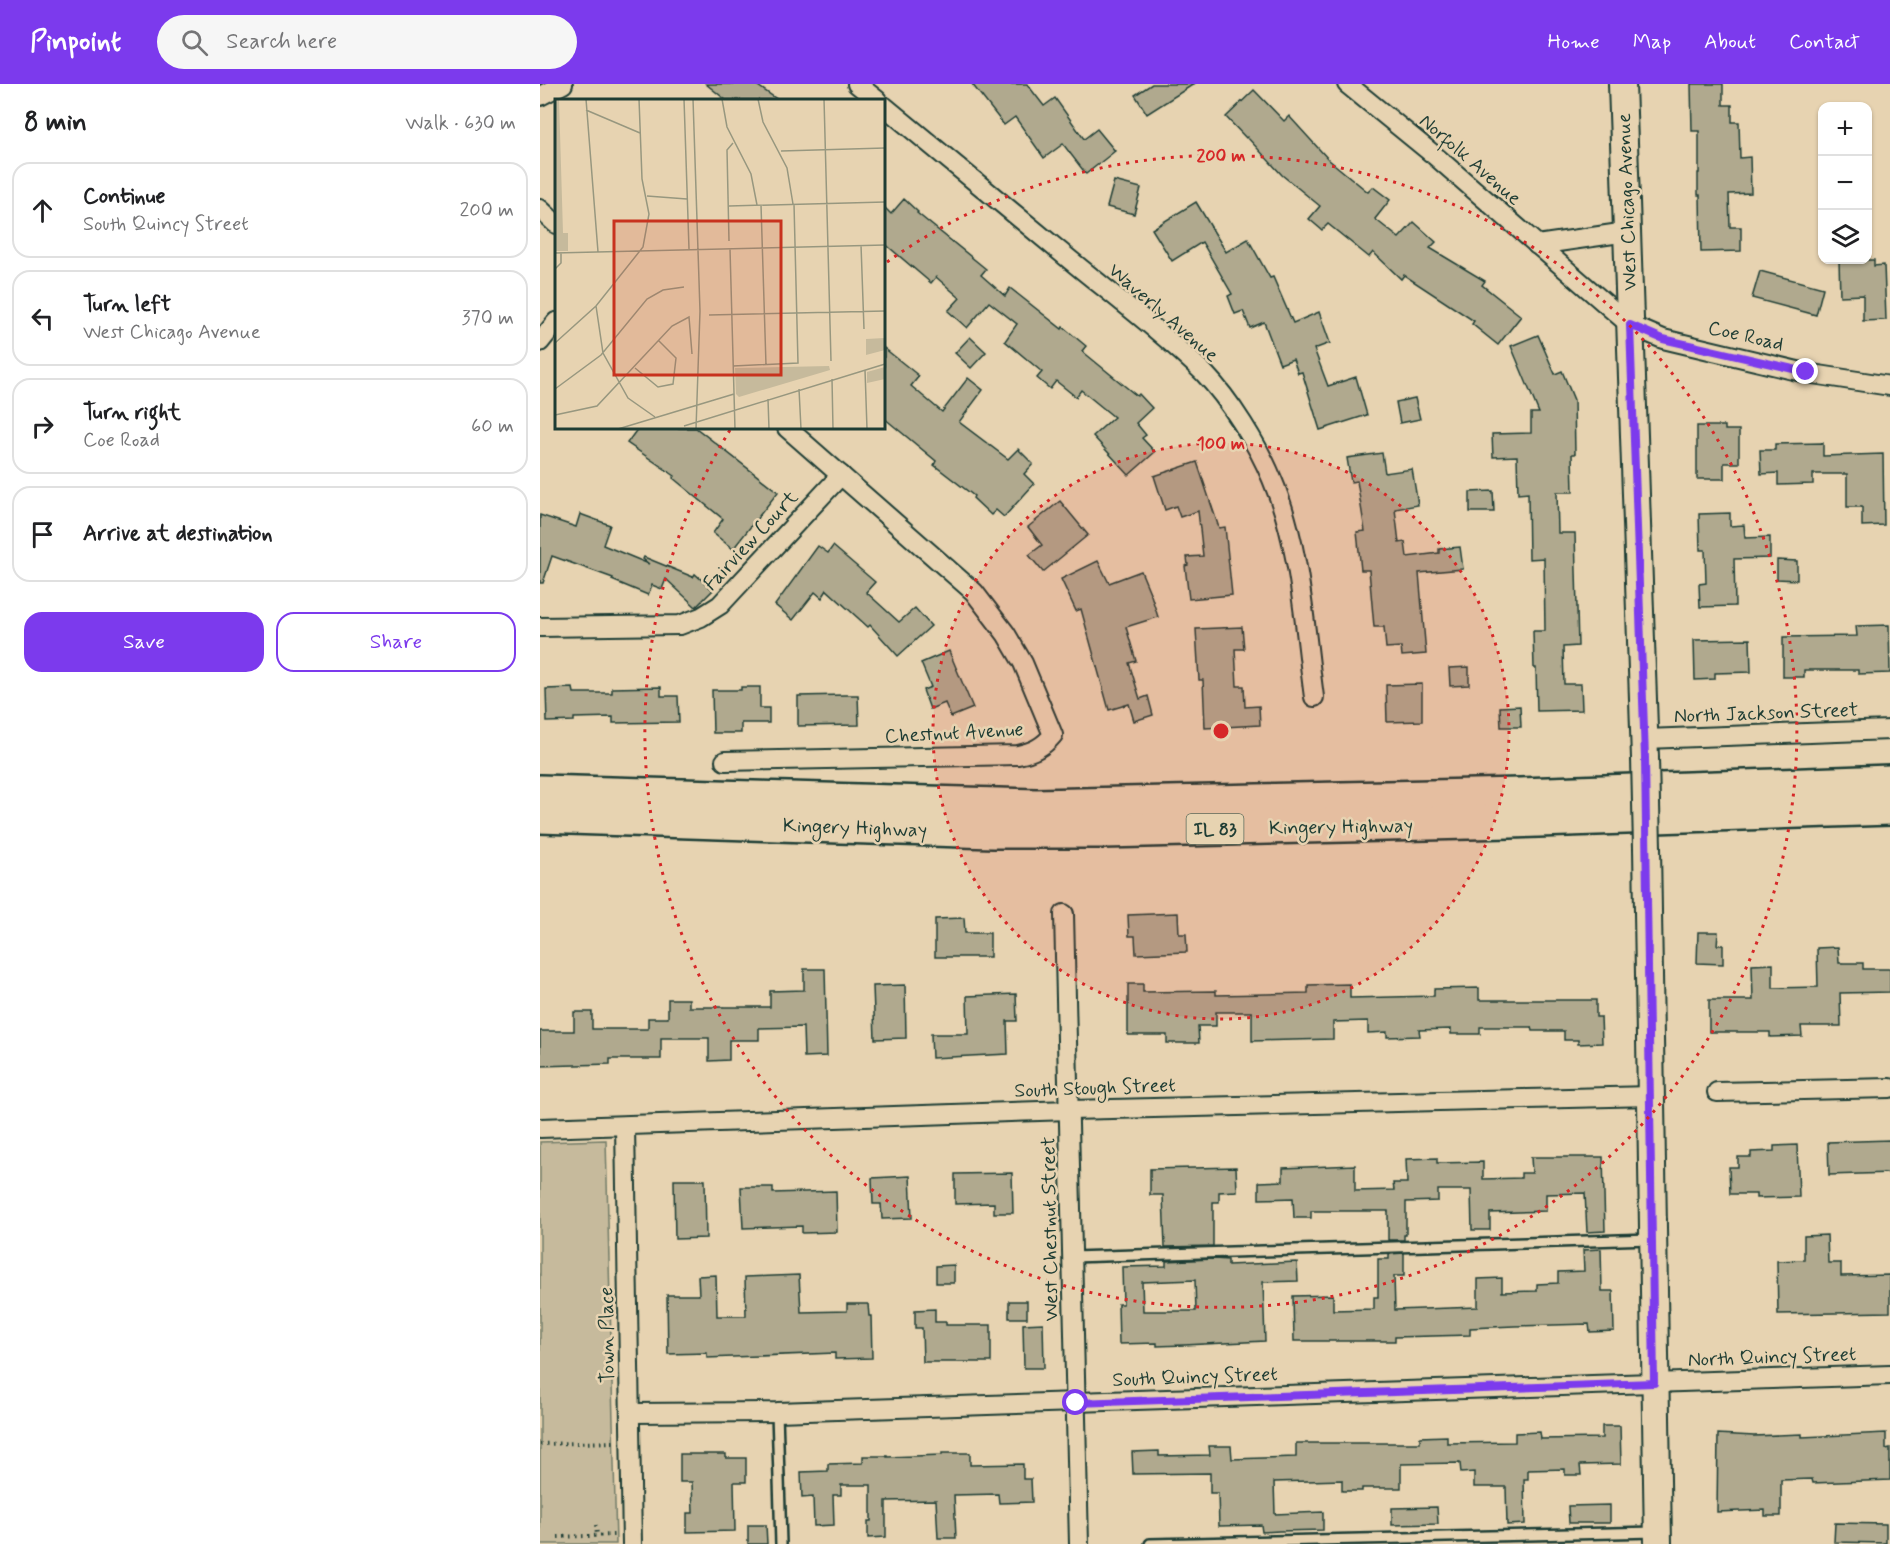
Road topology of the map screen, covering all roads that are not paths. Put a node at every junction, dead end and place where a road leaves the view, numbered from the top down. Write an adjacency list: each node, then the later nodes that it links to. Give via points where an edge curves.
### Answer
1 (563, 84): 5 (street)
2 (857, 84): 6 (street)
3 (1347, 84): 11 (street, Norfolk Avenue)
4 (1622, 84): 10 (main road, West Chicago Avenue)
5 (540, 96)
6 (876, 99)
7 (885, 107): 19 (street, Waverly Avenue, via 1205,374 1238,417 1262,458 1284,510)
8 (540, 209): 9 (street)
9 (555, 223)
10 (1627, 232): 11 (street); 13 (main road, West Chicago Avenue)
11 (1537, 245): 13 (street, Norfolk Avenue)
12 (555, 323): 14 (street)
13 (1630, 325): 15 (street, Coe Road, via 1663,339 1816,375); 21 (main road, West Chicago Avenue)
14 (540, 342)
15 (1890, 386)
16 (788, 429): 17 (street, Chestnut Avenue)
17 (841, 476): 18 (street, Fairview Court, via 720,605 701,617 680,625); 22 (street, Chestnut Avenue, via 974,592 1023,663 1053,735 1041,747 1018,755)
18 (540, 627)
19 (1314, 697)
20 (1890, 730): 21 (street, North Jackson Street)
21 (1645, 748): 30 (main road, West Chicago Avenue, bridge)
22 (725, 761)
23 (1890, 782): 24 (highway, Kingery Highway / IL 83, via 1036,806)
24 (540, 792)
25 (1890, 808): 26 (highway, Kingery Highway / IL 83, via 1104,831)
26 (540, 816)
27 (1064, 914): 31 (street, West Chestnut Street)
28 (1890, 1088): 29 (street)
29 (1716, 1092)
30 (1651, 1095): 31 (street, South Stough Street); 34 (main road, West Chicago Avenue)
31 (1070, 1110): 32 (street, South Stough Street); 35 (street, West Chestnut Street)
32 (625, 1126): 33 (street, South Stough Street); 40 (street, Town Place)
33 (540, 1128)
34 (1653, 1238): 35 (lane); 37 (main road, West Chicago Avenue)
35 (1072, 1257): 38 (street, West Chestnut Street)
36 (1890, 1375): 37 (street, North Quincy Street)
37 (1654, 1383): 38 (street, South Quincy Street); 41 (main road, West Chicago Avenue)
38 (1076, 1403): 39 (street, South Quincy Street); 44 (street, West Chestnut Street)
39 (777, 1412): 40 (street, South Quincy Street); 43 (lane)
40 (630, 1413): 42 (street, Town Place)
41 (1658, 1538): 45 (lane)
42 (632, 1544)
43 (781, 1544)
44 (1079, 1544)
45 (1150, 1544)

